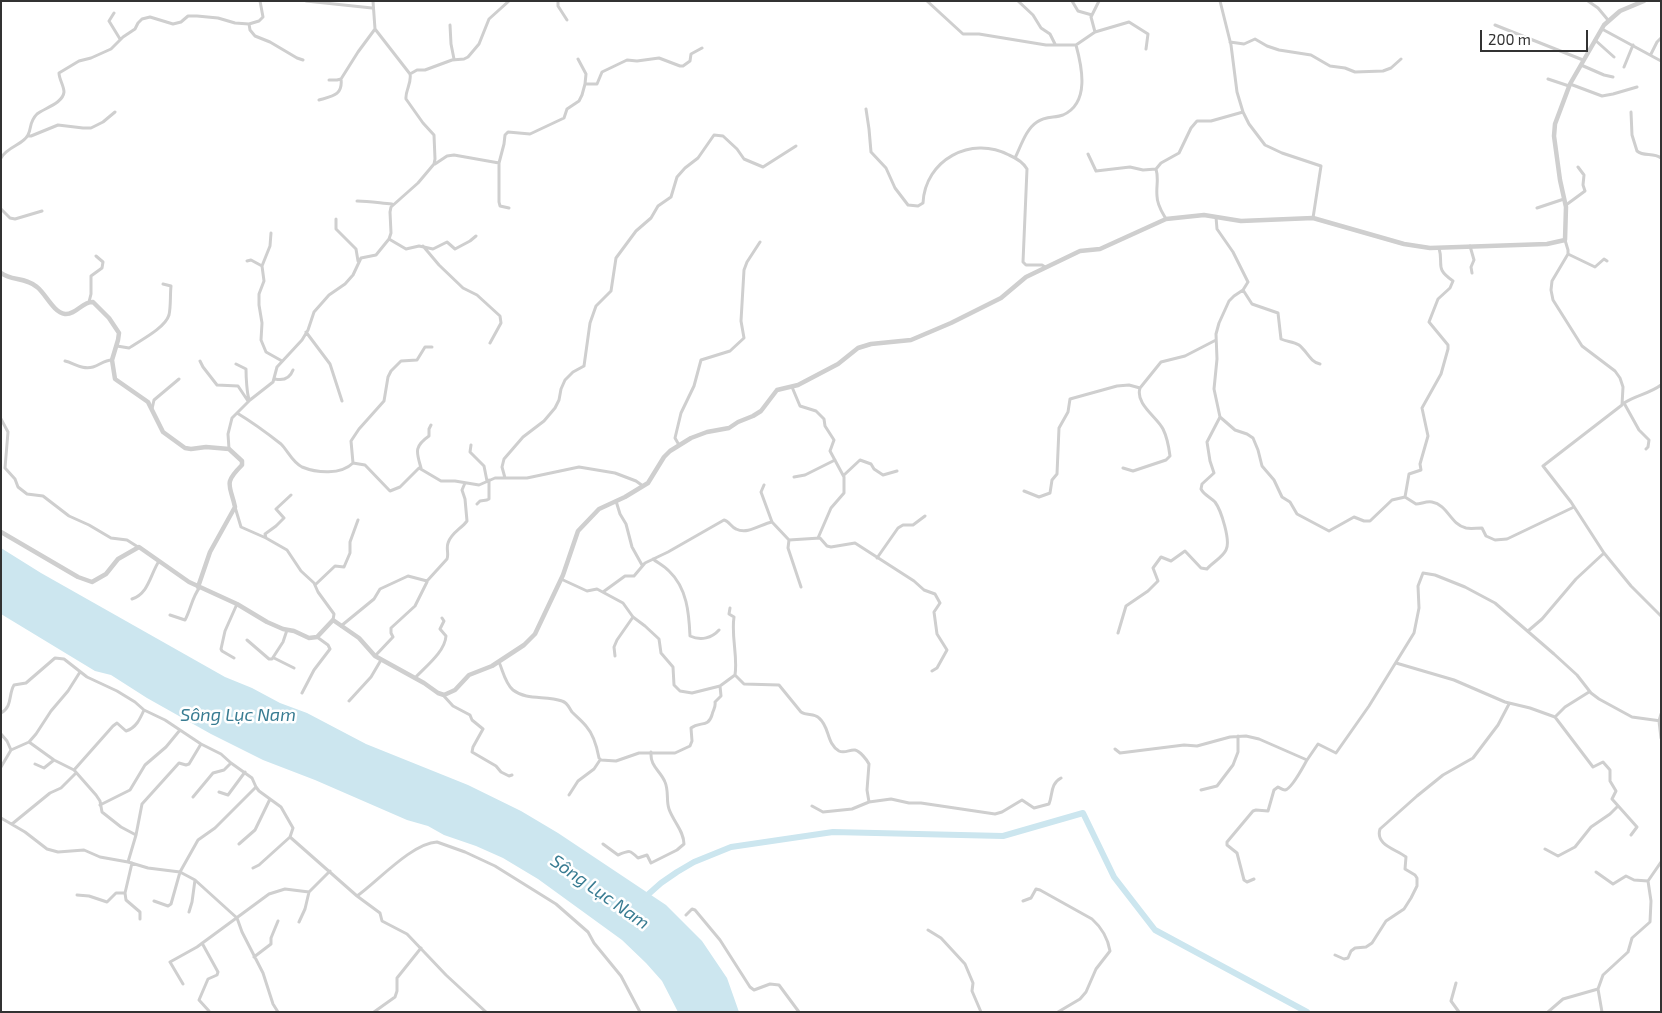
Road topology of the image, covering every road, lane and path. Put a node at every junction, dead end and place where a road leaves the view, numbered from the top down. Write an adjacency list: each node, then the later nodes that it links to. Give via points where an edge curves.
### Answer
1 (260, 1): 18 (street, via 263,17)
2 (306, 1): 13 (street)
3 (373, 1): 13 (street)
4 (509, 1): 38 (street, via 489,20 471,54)
5 (558, 1): 16 (street)
6 (927, 1): 28 (street, via 963,34)
7 (1018, 1): 28 (street, via 1033,14)
8 (1072, 1): 15 (street, via 1078,10)
9 (1099, 1): 15 (street)
10 (1220, 1): 27 (street)
11 (1588, 1): 17 (street)
12 (1644, 1): 17 (street)
13 (372, 8): 21 (street)
14 (114, 12): 25 (street, via 109,21)
15 (1092, 15): 23 (street)
16 (568, 20)
17 (1608, 20): 22 (street)
18 (249, 24): 25 (street, via 188,16 174,24 150,17 142,19); 37 (street, via 256,36)
19 (1495, 25): 39 (street)
20 (450, 26): 38 (street)
21 (375, 29): 43 (street); 45 (street)
22 (1601, 29): 26 (street); 30 (street)
23 (1095, 32): 29 (street); 32 (street, via 1131,22 1148,34)
24 (1661, 38): 33 (street)
25 (120, 40): 56 (street, via 110,49 78,60 59,73 64,94 36,115 30,123)
26 (1595, 40): 34 (street); 39 (street)
27 (1230, 42): 36 (street, via 1244,44 1255,39 1279,50 1311,55 1330,66 1355,72 1383,71); 54 (street)
28 (1055, 44): 29 (street)
29 (1076, 45): 60 (street, via 1082,76 1076,106 1062,115 1042,119 1035,124)
30 (1633, 45): 33 (street); 42 (street)
31 (702, 48): 48 (street, via 692,54 690,61 683,66 659,58 625,61 602,72 597,84)
32 (1146, 49)
33 (1651, 54): 40 (street)
34 (1614, 58)
35 (578, 59): 48 (street, via 586,74)
36 (1401, 59)
37 (303, 60)
38 (454, 60): 43 (street)
39 (1583, 60): 41 (street)
40 (1661, 61)
41 (1580, 65): 44 (street); 49 (street)
42 (1624, 67)
43 (410, 74): 63 (street, via 406,98 434,135)
44 (1613, 77)
45 (341, 79): 47 (street); 51 (street, via 338,94)
46 (1548, 79): 49 (street)
47 (329, 80)
48 (585, 84): 62 (street, via 580,100 567,109 562,119 532,134 506,132)
49 (1569, 85): 50 (street, via 1602,96); 66 (street, via 1553,131)
50 (1637, 87)
51 (319, 100)
52 (866, 109): 60 (street, via 871,152 886,168 895,188 908,204 922,204 930,177 955,153 980,147)
53 (115, 112): 56 (street, via 91,128 58,125)
54 (1243, 112): 65 (street, via 1197,121 1179,153); 75 (street, via 1265,145 1321,166)
55 (1631, 112): 61 (street, via 1632,135 1637,151)
56 (28, 136): 59 (street, via 8,149)
57 (796, 146): 134 (street, via 763,167 744,159 723,136 714,135 698,158 681,171 671,197 658,206 616,258 611,291 596,306 590,323 584,366 565,380 552,412 504,459)
58 (1088, 154): 65 (street, via 1096,171)
59 (1, 158)
60 (1015, 158): 92 (street, via 1027,169 1023,262)
61 (1661, 158)
62 (498, 162): 63 (street, via 454,155); 70 (street, via 499,204)
63 (434, 164): 68 (street, via 418,184)
64 (1578, 167): 69 (street, via 1584,175 1585,191)
65 (1156, 168): 77 (street, via 1157,198)
66 (1565, 198): 69 (street); 71 (street)
67 (357, 201): 68 (street)
68 (393, 204): 80 (street)
69 (1566, 205): 81 (street)
70 (509, 208)
71 (1537, 208)
72 (1, 209): 73 (street, via 15,219)
73 (42, 211)
74 (1216, 217): 75 (street, via 1241,221); 77 (street); 96 (street, via 1216,229 1233,252 1248,282)
75 (1313, 218): 85 (street, via 1409,245)
76 (336, 219): 90 (street, via 336,229 356,249)
77 (1166, 219): 92 (street, via 1100,249 1080,251)
78 (271, 233): 91 (street)
79 (476, 236): 84 (street, via 455,249 446,242 434,249)
80 (389, 239): 84 (street, via 406,249); 90 (street, via 376,255 363,256)
81 (1565, 240): 83 (street, via 1552,244); 86 (street)
82 (760, 242): 124 (street, via 744,270 740,321 744,338 730,351 700,360 694,386 681,413 675,438)
83 (1470, 245): 85 (street); 93 (street, via 1474,260)
84 (423, 246): 100 (street, via 463,288 477,295 500,316 501,323)
85 (1439, 247): 141 (street, via 1440,268 1453,281 1438,299 1429,322 1448,349 1441,374 1422,408 1428,437 1421,470 1408,474)
86 (1568, 254): 89 (street, via 1595,267 1604,259); 117 (street, via 1552,281 1553,300 1582,346 1620,378)
87 (96, 256): 97 (street, via 103,262 102,268 91,276)
88 (247, 261): 91 (street)
89 (1607, 261)
90 (358, 262): 98 (street, via 353,275 314,312)
91 (262, 266): 106 (street, via 264,281 259,299 261,340 266,352)
92 (1046, 268): 113 (street, via 1026,277 996,301 951,323 910,340 858,348 838,364)
93 (1472, 273)
94 (1, 274): 97 (street, via 34,284 63,313 76,311)
95 (163, 284): 101 (street, via 171,286 169,315 163,324 129,348)
96 (1243, 290): 99 (street, via 1227,305); 108 (street, via 1252,304 1278,313 1281,339 1299,345 1314,362)
97 (89, 302): 101 (street, via 93,302 117,329)
98 (306, 332): 106 (street); 116 (street, via 330,364)
99 (1216, 340): 114 (street, via 1185,356 1161,362); 120 (street, via 1214,389)
100 (490, 343)
101 (117, 346): 104 (street)
102 (432, 347): 128 (street, via 425,347 418,359 401,361 391,371 384,401 351,441)
103 (65, 360): 104 (street, via 86,368)
104 (112, 360): 118 (street, via 117,381 148,402)
105 (200, 361): 115 (street, via 216,385 238,386)
106 (282, 361): 111 (street)
107 (236, 364): 115 (street, via 246,369)
108 (1320, 364)
109 (293, 370): 111 (street, via 282,380)
110 (179, 379): 118 (street, via 154,400)
111 (275, 379): 115 (street)
112 (1661, 385): 117 (street)
113 (792, 386): 124 (street, via 777,390 753,416 729,428 690,438); 127 (street, via 800,406 814,410 824,419 834,440 830,450)
114 (1140, 388): 129 (street, via 1139,395 1144,405 1166,436 1170,456 1132,471); 139 (street, via 1117,386 1070,399 1068,412 1060,425 1057,474 1052,480 1050,493 1039,497)
115 (249, 401): 119 (street)
116 (342, 401)
117 (1623, 404): 126 (street, via 1649,440); 145 (street, via 1543,466)
118 (152, 409): 125 (street, via 163,432 185,448)
119 (236, 413): 125 (street, via 228,428); 128 (street, via 280,443 302,467 340,471)
120 (1220, 417): 141 (street, via 1234,430 1253,438 1262,466 1297,514 1327,530 1354,518 1370,521 1392,500); 177 (street, via 1207,442 1214,473 1200,489 1220,510 1228,539 1226,549 1207,569 1186,552 1181,552 1171,561 1161,557 1153,568 1158,581 1126,606)
121 (1, 419): 153 (street, via 8,432 5,468 18,487 27,494 43,496 69,516 107,536 127,540)
122 (431, 425): 130 (street, via 417,453)
123 (471, 445): 135 (street, via 470,452 484,466)
124 (679, 445): 138 (street, via 667,453)
125 (229, 449): 144 (street, via 239,456 242,463 230,478)
126 (1646, 449)
127 (835, 460): 132 (street); 133 (street)
128 (353, 463): 130 (street, via 365,465 390,491 400,487)
129 (1123, 468)
130 (421, 469): 136 (street, via 441,481)
131 (897, 471): 132 (street, via 883,475 862,460)
132 (844, 476): 151 (street, via 843,495 831,508)
133 (794, 477)
134 (505, 478): 135 (street); 138 (street, via 527,478 579,467 615,472)
135 (488, 480): 136 (street, via 479,484); 143 (street, via 489,498)
136 (464, 483): 160 (street, via 462,490 467,520 449,539 448,559)
137 (764, 485): 148 (street, via 761,492)
138 (643, 487): 142 (street)
139 (1024, 491)
140 (291, 495): 150 (street, via 276,508 284,518 265,534)
141 (1405, 497): 145 (street, via 1416,504 1430,501 1438,504 1462,526 1482,528 1486,536 1500,541)
142 (616, 501): 158 (street); 159 (street, via 596,510 578,531)
143 (477, 504)
144 (235, 507): 150 (street, via 241,527); 162 (street, via 215,542)
145 (1574, 507): 154 (street)
146 (925, 516): 155 (street, via 913,525 898,528)
147 (358, 520): 161 (street, via 344,567 335,566)
148 (772, 522): 152 (street); 156 (street, via 744,531 724,520)
149 (1, 532): 153 (street, via 92,582)
150 (266, 538): 161 (street, via 288,550 301,571)
151 (818, 538): 152 (street); 155 (street, via 829,547 854,543)
152 (789, 540): 163 (street, via 788,548)
153 (139, 547): 157 (street)
154 (1604, 553): 169 (street); 176 (street)
155 (877, 558): 189 (street, via 935,594 940,601 934,612 935,625 947,650)
156 (653, 559): 158 (street); 175 (street, via 671,573 683,590 690,636 708,638)
157 (159, 561): 162 (street); 165 (street, via 148,587)
158 (642, 565): 164 (street, via 634,576 625,576)
159 (561, 578): 164 (street, via 588,591 597,589); 185 (street, via 535,634)
160 (427, 581): 173 (street, via 405,576 380,589 374,599); 180 (street, via 415,606 391,628 393,637)
161 (315, 585): 172 (street, via 334,614)
162 (199, 587): 166 (street); 168 (street, via 185,620)
163 (801, 587)
164 (603, 592): 170 (street, via 623,603)
165 (132, 599)
166 (237, 604): 174 (street); 182 (street, via 221,649)
167 (730, 608): 190 (street, via 729,614 734,617 732,633)
168 (170, 615)
169 (1661, 616)
170 (633, 617): 181 (street, via 617,640); 192 (street, via 659,639 662,654 673,667 677,689 692,693)
171 (442, 618): 191 (street, via 444,621 440,629 446,636 445,643)
172 (333, 620): 173 (street); 178 (street)
173 (342, 626): 180 (street, via 359,638)
174 (287, 630): 178 (street, via 309,638); 183 (street)
175 (719, 630)
176 (1528, 631): 186 (street, via 1488,599 1446,579 1423,573 1418,586 1419,608 1414,633); 193 (street, via 1577,675)
177 (1118, 633)
178 (317, 637): 194 (street, via 330,649)
179 (247, 640): 183 (street, via 269,659)
180 (375, 656): 184 (street)
181 (615, 656)
182 (234, 658)
183 (274, 658): 187 (street)
184 (382, 659): 191 (street); 196 (street)
185 (500, 662): 195 (street, via 469,675 455,690); 213 (street, via 505,678 515,691 532,698 566,704 590,731)
186 (1396, 663): 197 (street, via 1454,680); 214 (street, via 1338,751 1336,753 1318,744)
187 (294, 668)
188 (80, 672): 198 (street, via 130,698); 199 (street, via 64,660 55,658 26,683 14,685 10,704); 207 (street)
189 (932, 672)
190 (736, 675): 192 (street); 228 (street, via 744,684 779,685 801,712 820,718 830,741 839,750 858,752 869,764)
191 (415, 678): 195 (street)
192 (720, 686): 211 (street, via 721,696 715,702 711,720 691,728 690,746 675,753)
193 (1590, 692): 201 (street, via 1564,707); 202 (street, via 1625,714)
194 (302, 693)
195 (442, 695): 220 (street, via 453,706 470,714 483,729 472,752 501,772)
196 (349, 701)
197 (1509, 704): 201 (street); 264 (street, via 1473,758 1443,775 1380,829 1382,842 1406,857 1405,869 1417,878 1415,892 1404,909 1386,921 1372,943 1355,948 1344,960)
198 (144, 710): 203 (street); 218 (street, via 130,729 116,723)
199 (1, 713)
200 (1661, 714): 202 (street)
201 (1555, 717): 231 (street, via 1593,768 1603,762 1608,766 1610,781 1616,791 1612,799)
202 (1660, 721): 206 (street)
203 (180, 730): 208 (street); 229 (street, via 145,765 130,790)
204 (1, 734): 210 (street)
205 (1238, 736): 209 (street, via 1197,746 1120,753); 214 (street, via 1259,739); 223 (street, via 1238,752 1233,765 1218,785)
206 (1661, 738)
207 (29, 742): 210 (street); 212 (street)
208 (201, 744): 215 (street); 234 (street, via 189,764 179,763 143,802)
209 (1115, 749)
210 (11, 750): 217 (street)
211 (651, 752): 213 (street, via 616,761); 238 (street, via 650,760 666,784 669,808 684,844 651,863 647,856 638,858 631,852 618,855)
212 (54, 760): 216 (street, via 44,768); 218 (street)
213 (600, 760): 225 (street, via 594,769 578,780)
214 (1307, 760): 246 (street, via 1288,788 1274,790 1268,811 1253,812 1227,842 1236,853 1244,880)
215 (231, 763): 219 (street); 226 (street, via 224,770 213,773)
216 (35, 764)
217 (1, 767)
218 (75, 772): 229 (street, via 96,795); 233 (street, via 61,788)
219 (245, 772): 222 (street); 224 (street, via 228,795)
220 (512, 775)
221 (1062, 778): 228 (street, via 1052,787 1049,804 1034,808 1022,800 998,813 899,800)
222 (256, 787): 227 (street); 244 (street, via 215,828 198,840)
223 (1201, 790)
224 (219, 792)
225 (569, 795)
226 (194, 797)
227 (270, 799): 236 (street, via 284,810 291,823); 237 (street, via 255,830)
228 (869, 802): 230 (street, via 858,808 823,812)
229 (100, 805): 234 (street, via 107,817)
230 (812, 806)
231 (1618, 806): 235 (street, via 1637,827); 239 (street, via 1591,827 1575,847 1556,856)
232 (1, 818): 233 (street)
233 (12, 824): 241 (street, via 47,849 58,852 84,850)
234 (136, 834): 241 (street)
235 (1632, 835)
236 (290, 837): 242 (street); 243 (street)
237 (239, 844)
238 (604, 844)
239 (1545, 849)
240 (1661, 862): 248 (street)
241 (130, 863): 244 (street); 250 (street)
242 (253, 868)
243 (330, 871): 249 (street); 252 (street)
244 (180, 872): 247 (street); 253 (street, via 171,904)
245 (1596, 872): 248 (street, via 1613,884 1626,876)
246 (1254, 879)
247 (195, 880): 255 (street); 257 (street)
248 (1648, 881): 268 (street, via 1650,922 1632,938 1628,952 1603,975)
249 (309, 892): 257 (street, via 277,890); 260 (street, via 306,909)
250 (125, 894): 251 (street, via 116,893 107,902); 258 (street, via 126,900 140,912)
251 (77, 895)
252 (357, 896): 263 (street, via 380,913 382,921 404,932); 273 (street, via 406,856 430,842 465,852 536,890 584,928 621,976)
253 (154, 901)
254 (1023, 901): 276 (street, via 1040,890 1092,919 1108,941 1110,951 1096,969 1086,992)
255 (189, 912)
256 (686, 915): 274 (street, via 695,910 720,940 750,987 754,990 770,984 779,985)
257 (237, 918): 262 (street); 265 (street)
258 (140, 919)
259 (278, 921): 265 (street, via 271,944)
260 (299, 922)
261 (928, 930): 275 (street, via 941,938 965,964)
262 (202, 943): 266 (street, via 170,962); 269 (street, via 218,972 208,979 199,1000)
263 (421, 948): 271 (street, via 397,978 395,997); 272 (street)
264 (1335, 955)
265 (254, 957): 270 (street)
266 (183, 984)
267 (1456, 984): 277 (street, via 1451,1001)
268 (1598, 989): 278 (street, via 1563,999); 279 (street)
269 (209, 1011)
270 (278, 1012)
271 (374, 1012)
272 (486, 1012)
273 (640, 1012)
274 (799, 1012)
275 (981, 1012)
276 (1058, 1012)
277 (1459, 1012)
278 (1548, 1012)
279 (1602, 1012)

